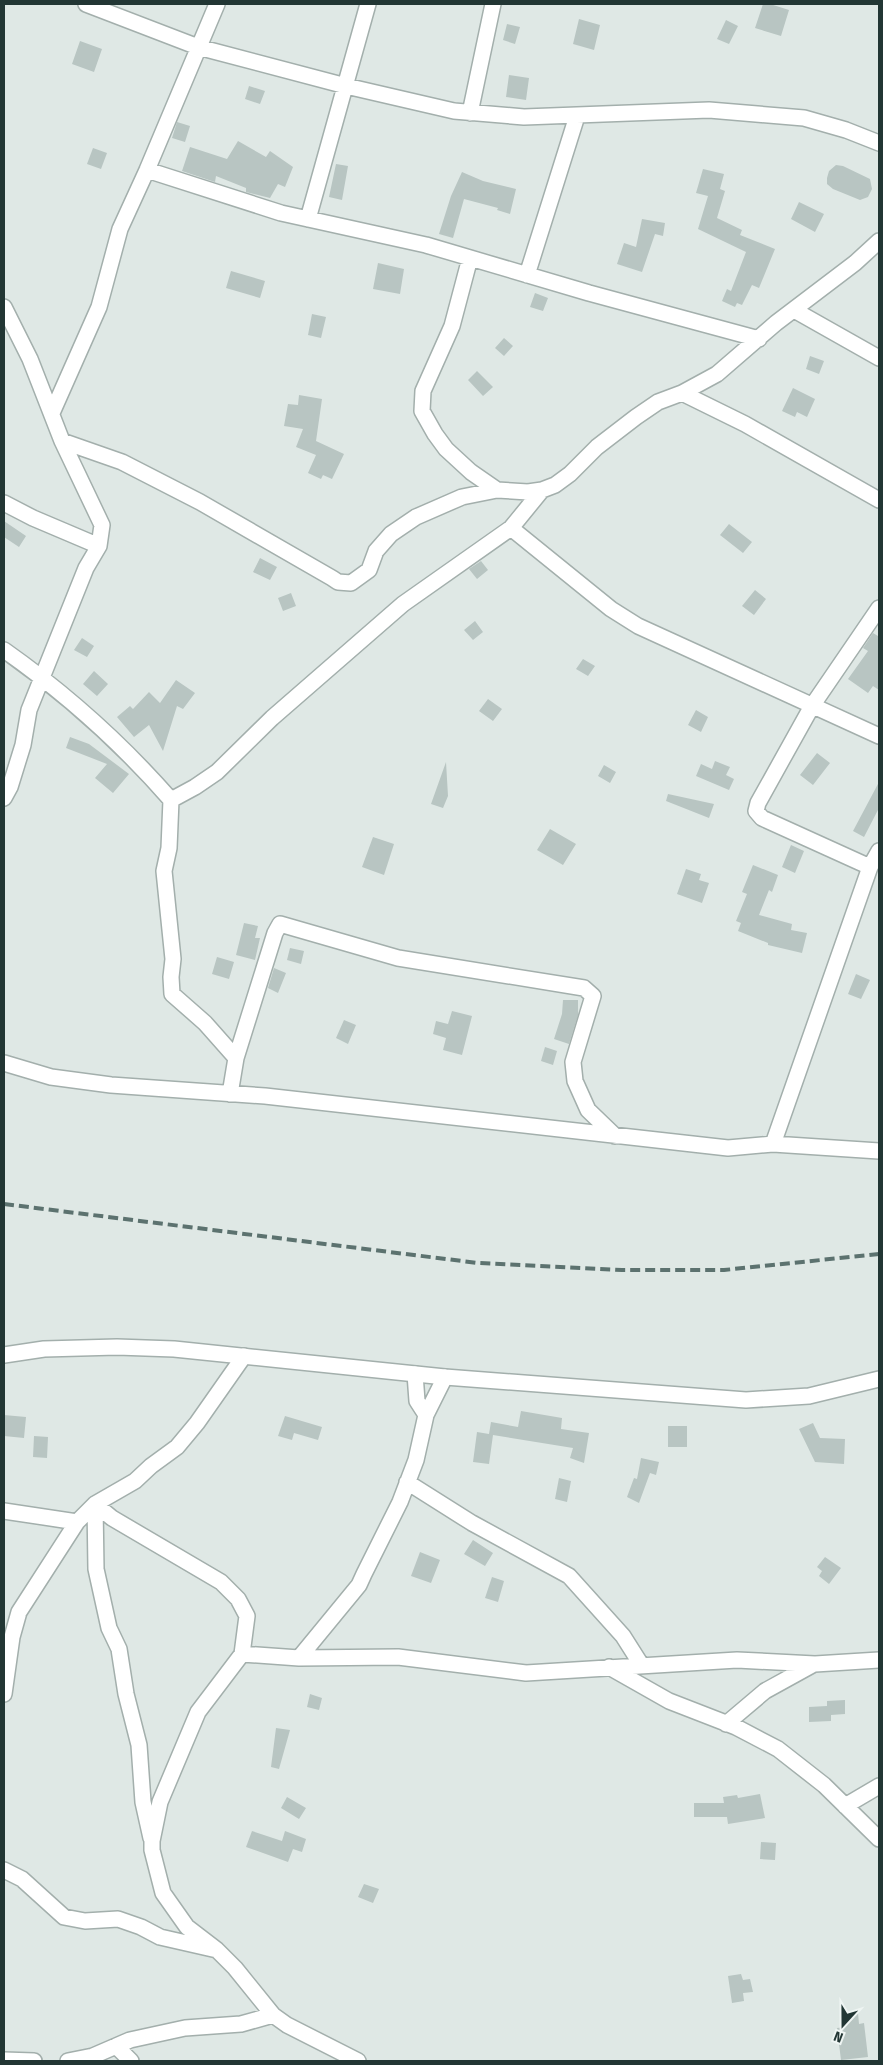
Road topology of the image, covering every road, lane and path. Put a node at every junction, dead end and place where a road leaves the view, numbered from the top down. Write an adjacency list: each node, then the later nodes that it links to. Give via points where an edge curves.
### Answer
1 (86, 4): 5 (street)
2 (217, 4): 5 (street)
3 (368, 4): 6 (street)
4 (493, 4): 7 (street)
5 (198, 47): 6 (street); 10 (street)
6 (346, 86): 7 (street); 11 (street)
7 (470, 113): 8 (street)
8 (577, 116): 9 (street, via 709,110 804,118); 14 (street)
9 (879, 144)
10 (148, 170): 11 (street); 20 (street, via 120,229 99,307)
11 (308, 219): 13 (street)
12 (879, 241): 16 (street)
13 (470, 258): 14 (street); 22 (street, via 452,326 424,391 422,411 446,449 471,472)
14 (527, 275): 17 (street)
15 (4, 307): 20 (street)
16 (794, 310): 17 (street); 18 (street)
17 (759, 339): 19 (street, via 717,374)
18 (879, 358)
19 (682, 392): 23 (street, via 658,402 636,417 597,447 570,474); 24 (street)
20 (52, 413): 21 (street)
21 (62, 441): 22 (street, via 122,462 200,502 338,582 351,583 369,570 376,550 391,534 416,517 462,497); 27 (street, via 102,525)
22 (498, 490): 23 (street)
23 (542, 490): 26 (street)
24 (879, 500)
25 (4, 504): 27 (street)
26 (511, 528): 31 (street, via 611,609 638,626); 34 (street, via 403,604 272,718 217,772)
27 (99, 546): 30 (street, via 86,568)
28 (879, 608): 31 (street)
29 (4, 650): 30 (street)
30 (43, 678): 33 (street, via 29,710 23,744); 34 (street, via 108,736)
31 (812, 706): 32 (street); 36 (street, via 756,811 762,818)
32 (879, 736)
33 (4, 798)
34 (172, 800): 37 (street, via 164,871 173,960 170,976 172,994)
35 (879, 851): 36 (street)
36 (870, 867): 41 (street)
37 (236, 1058): 39 (street); 40 (street, via 275,933 280,924 293,926 398,958 584,988 593,996 573,1062 575,1081 588,1110)
38 (4, 1063): 39 (street, via 51,1077 111,1086)
39 (230, 1094): 40 (street)
40 (615, 1136): 41 (street, via 728,1148)
41 (773, 1144): 42 (street)
42 (879, 1151)
43 (4, 1355): 44 (street, via 44,1349 117,1347)
44 (244, 1356): 45 (street); 50 (street, via 177,1447 135,1481)
45 (415, 1374): 46 (street); 48 (street, via 417,1401)
46 (444, 1377): 47 (street, via 746,1400 809,1396); 48 (street)
47 (879, 1379)
48 (426, 1415): 49 (street, via 416,1460)
49 (407, 1482): 54 (street, via 358,1585); 57 (street, via 472,1523 569,1576 623,1636)
50 (95, 1504): 52 (street); 53 (street, via 112,1518 221,1582 238,1598 247,1616); 64 (street, via 96,1569 108,1628 119,1649 139,1745 143,1802)
51 (4, 1511): 52 (street)
52 (77, 1522): 59 (street, via 19,1612)
53 (242, 1654): 54 (street); 64 (street, via 198,1712 160,1802)
54 (298, 1658): 58 (street, via 398,1657 526,1672)
55 (879, 1660): 56 (street)
56 (815, 1664): 57 (street, via 738,1660); 60 (street, via 765,1691)
57 (642, 1666): 58 (street)
58 (608, 1667): 60 (street, via 669,1701)
59 (4, 1694)
60 (726, 1724): 62 (street, via 778,1749)
61 (879, 1786): 62 (street)
62 (845, 1806): 63 (street)
63 (879, 1839)
64 (152, 1841): 66 (street, via 163,1893 187,1927)
65 (4, 1870): 66 (street, via 22,1879 64,1917 85,1921 118,1919 160,1937)
66 (217, 1950): 67 (street)
67 (273, 2015): 68 (street, via 241,2024 185,2028); 73 (street)
68 (116, 2046): 71 (street, via 83,2059); 72 (street)
69 (4, 2060): 70 (street)
70 (34, 2061)
71 (68, 2061)
72 (131, 2061)
73 (358, 2061)

